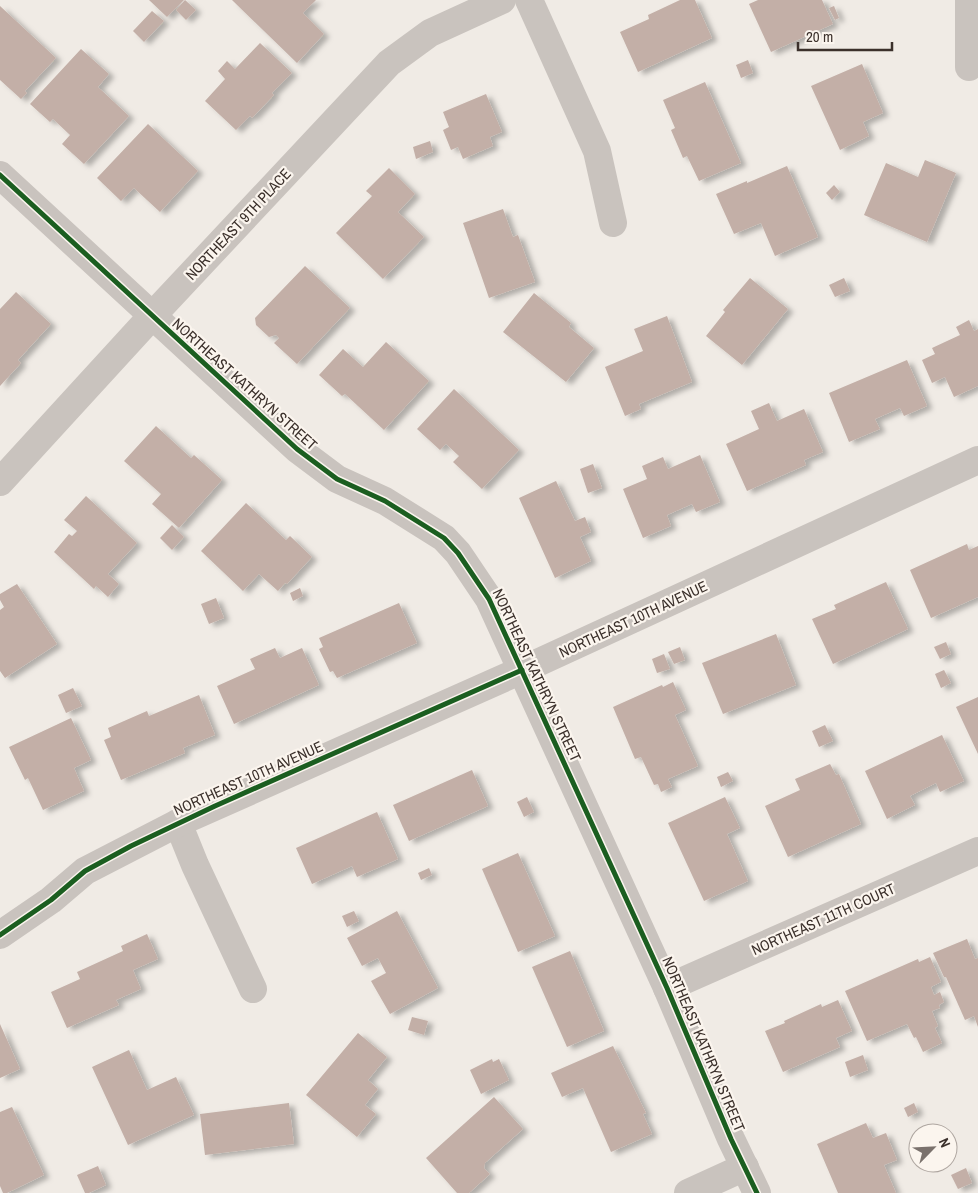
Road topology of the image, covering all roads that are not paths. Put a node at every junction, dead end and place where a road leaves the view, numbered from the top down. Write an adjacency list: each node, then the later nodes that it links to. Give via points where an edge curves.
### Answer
1 (502, 0): 7 (street, NORTHEAST 9TH PLACE, via 430,33 389,63)
2 (529, 0): 6 (street, via 597,150)
3 (969, 0): 4 (street)
4 (969, 67)
5 (0, 175): 7 (street, NORTHEAST KATHRYN STREET)
6 (613, 223)
7 (152, 316): 9 (street, NORTHEAST 9TH PLACE); 10 (street, NORTHEAST KATHRYN STREET, via 297,449 338,480 385,501 444,538 490,599)
8 (978, 460): 10 (street, NORTHEAST 10TH AVENUE)
9 (0, 482)
10 (522, 670): 11 (street, NORTHEAST 10TH AVENUE); 14 (street, NORTHEAST KATHRYN STREET)
11 (178, 824): 13 (street, NORTHEAST 10TH AVENUE, via 85,871 51,900); 15 (street)
12 (978, 851): 14 (street, NORTHEAST 11TH COURT)
13 (0, 935)
14 (667, 988): 16 (street, NORTHEAST KATHRYN STREET)
15 (252, 989)
16 (745, 1167): 17 (street); 18 (street, NORTHEAST KATHRYN STREET)
17 (688, 1193)
18 (757, 1193)

